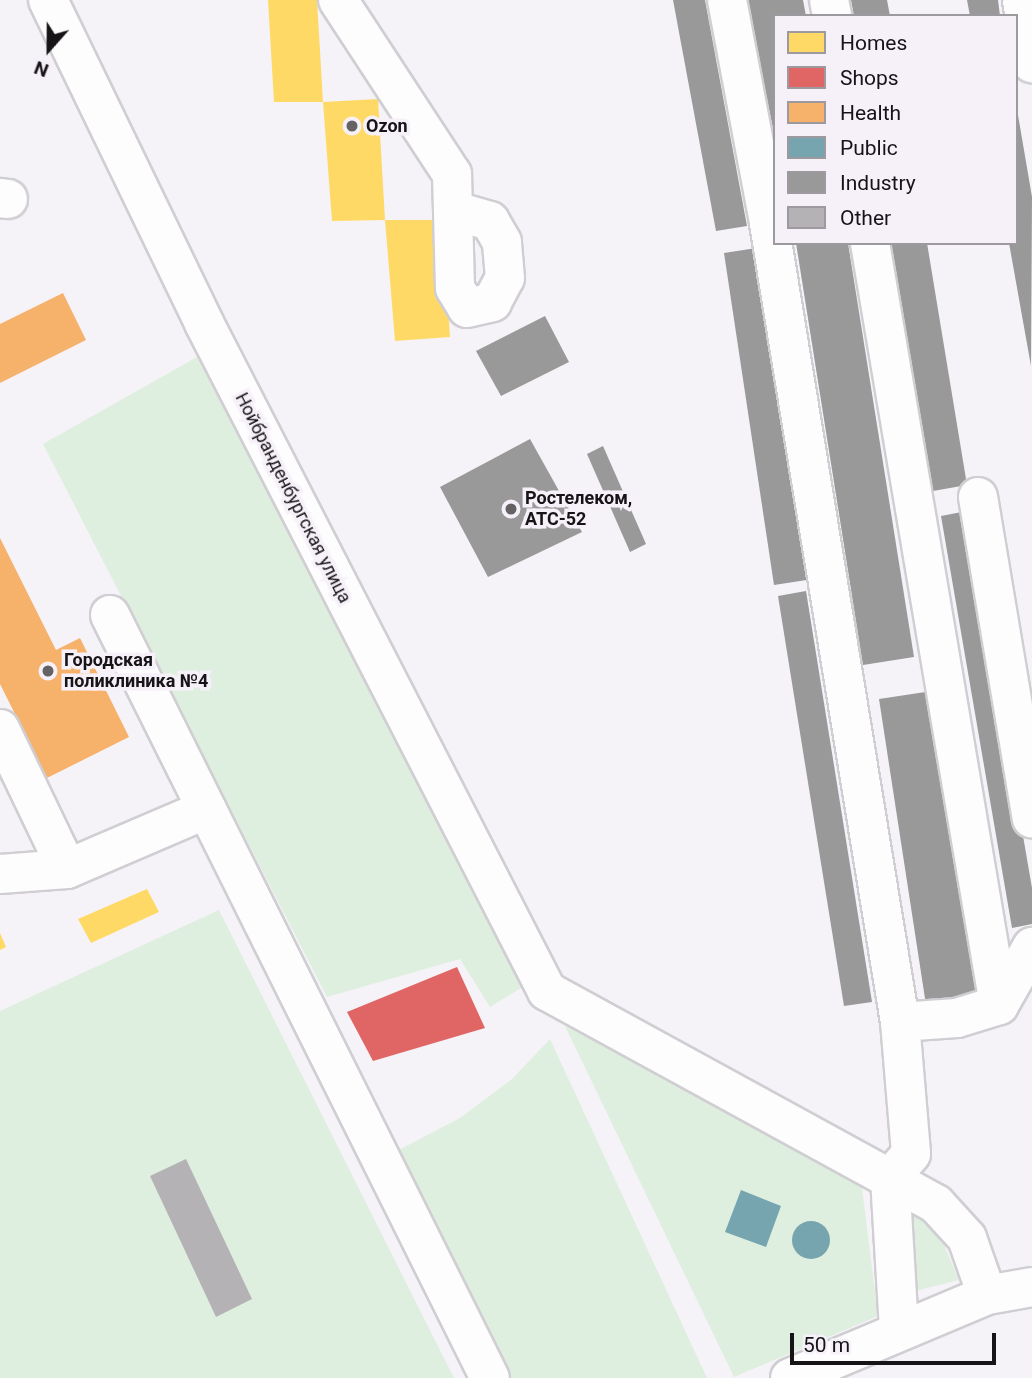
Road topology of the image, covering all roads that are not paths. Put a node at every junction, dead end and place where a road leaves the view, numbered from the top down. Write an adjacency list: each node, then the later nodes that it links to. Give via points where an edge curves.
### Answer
1 (48, 0): 20 (street, Нойбранденбургская улица, via 204,323 547,991)
2 (338, 0): 6 (street, via 452,174)
3 (727, 0): 7 (street)
4 (1022, 0): 5 (street)
5 (1032, 63)
6 (454, 211)
7 (772, 223)
8 (776, 245): 19 (street)
9 (870, 245): 18 (street)
10 (978, 497): 14 (street)
11 (110, 615): 13 (street)
12 (0, 729): 15 (street)
13 (207, 809): 15 (street); 24 (street)
14 (1032, 818)
15 (67, 869): 16 (street)
16 (1, 872)
17 (1032, 947): 18 (street)
18 (999, 1004): 19 (street, via 957,1018)
19 (900, 1022): 20 (street, via 911,1154)
20 (890, 1178): 22 (street, via 936,1204 967,1238); 23 (street)
21 (1032, 1287): 22 (street)
22 (986, 1295): 23 (street)
23 (899, 1330): 25 (street)
24 (490, 1378)
25 (790, 1378)

